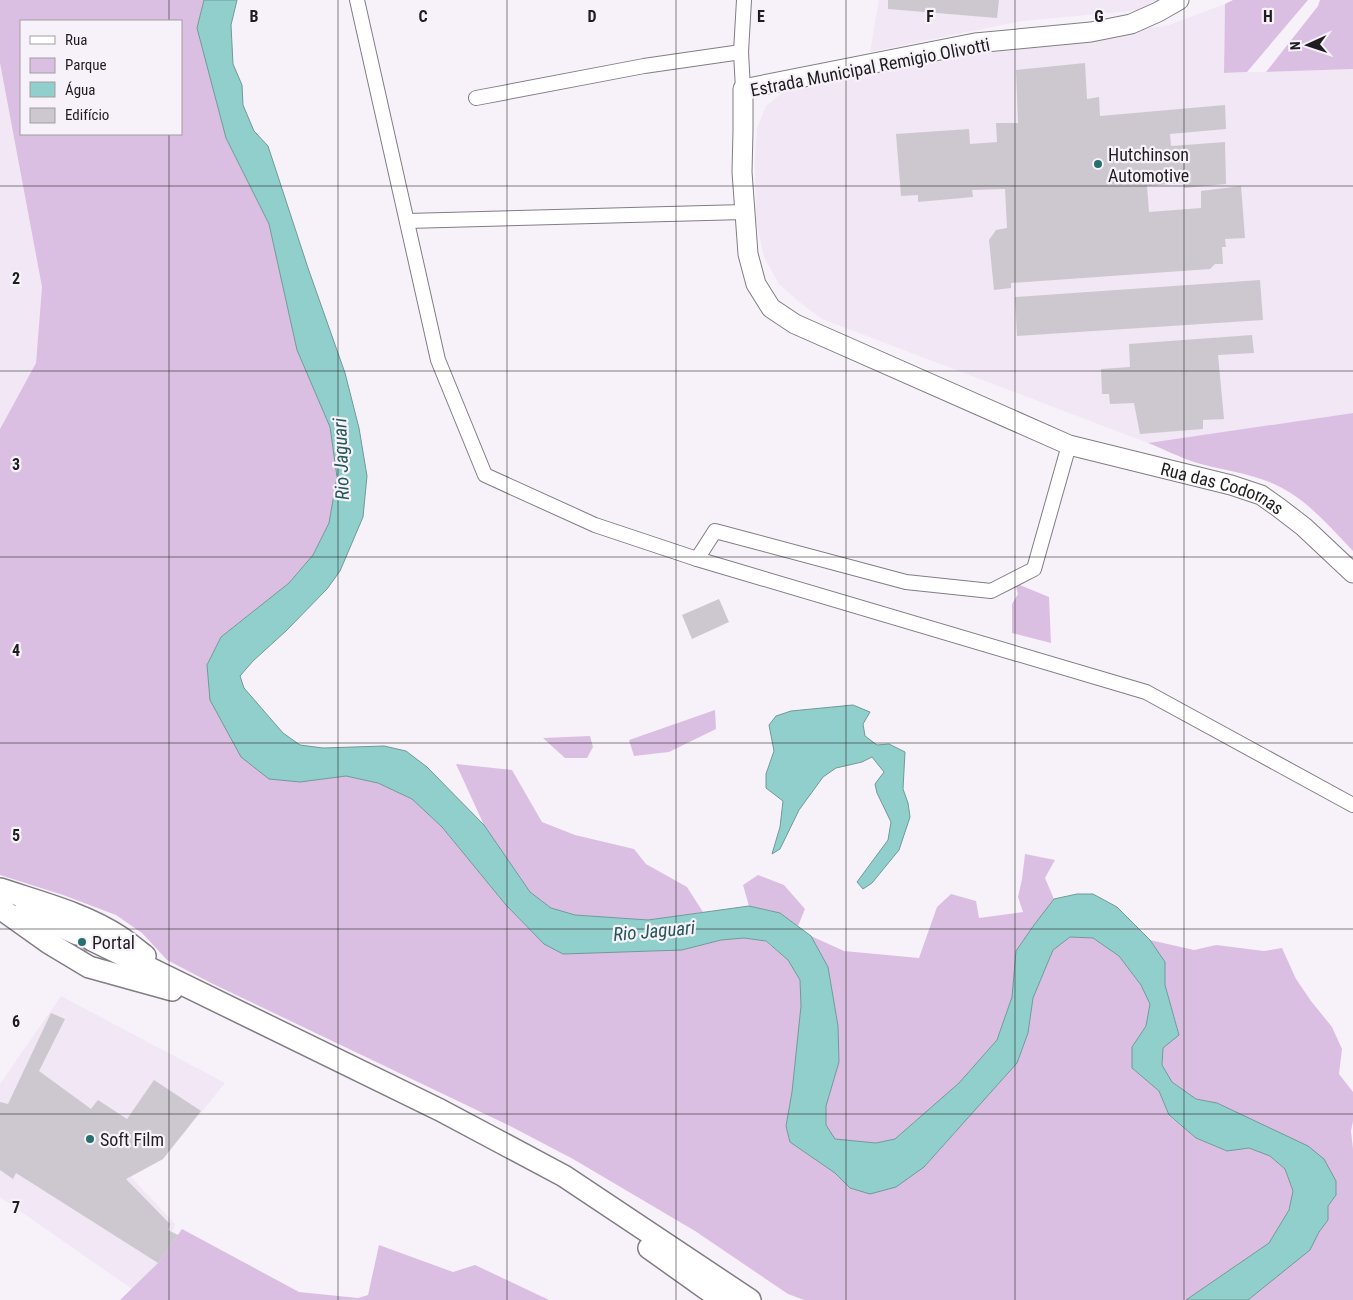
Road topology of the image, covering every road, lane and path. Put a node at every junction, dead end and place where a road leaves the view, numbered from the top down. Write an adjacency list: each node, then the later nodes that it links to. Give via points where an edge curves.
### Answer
1 (357, 0): 8 (street)
2 (744, 0): 4 (street)
3 (1179, 0): 5 (street, Estrada Municipal Remigio Olivotti, via 1131,24 1091,32 975,43)
4 (742, 52): 5 (street); 6 (street, via 644,66)
5 (743, 89): 7 (street, Estrada Municipal Remigio Olivotti)
6 (476, 98)
7 (744, 212): 8 (street); 9 (street, Estrada Municipal Remigio Olivotti, via 748,254 756,284 772,308 795,324)
8 (407, 221): 10 (street, via 438,360 485,475 594,525)
9 (1069, 445): 10 (street, via 1034,570 991,591 906,582 715,531); 11 (street, Rua das Codornas, via 1261,495 1304,527)
10 (697, 560): 12 (street, via 1146,692)
11 (1353, 573)
12 (1353, 805)
13 (0, 889): 16 (main road, via 60,909 120,936)
14 (0, 900): 16 (main road)
15 (0, 908): 16 (main road, via 49,943 89,966)
16 (176, 987): 17 (main road, via 530,1168); 18 (main road, via 440,1110 564,1176)
17 (722, 1300)
18 (750, 1300)

